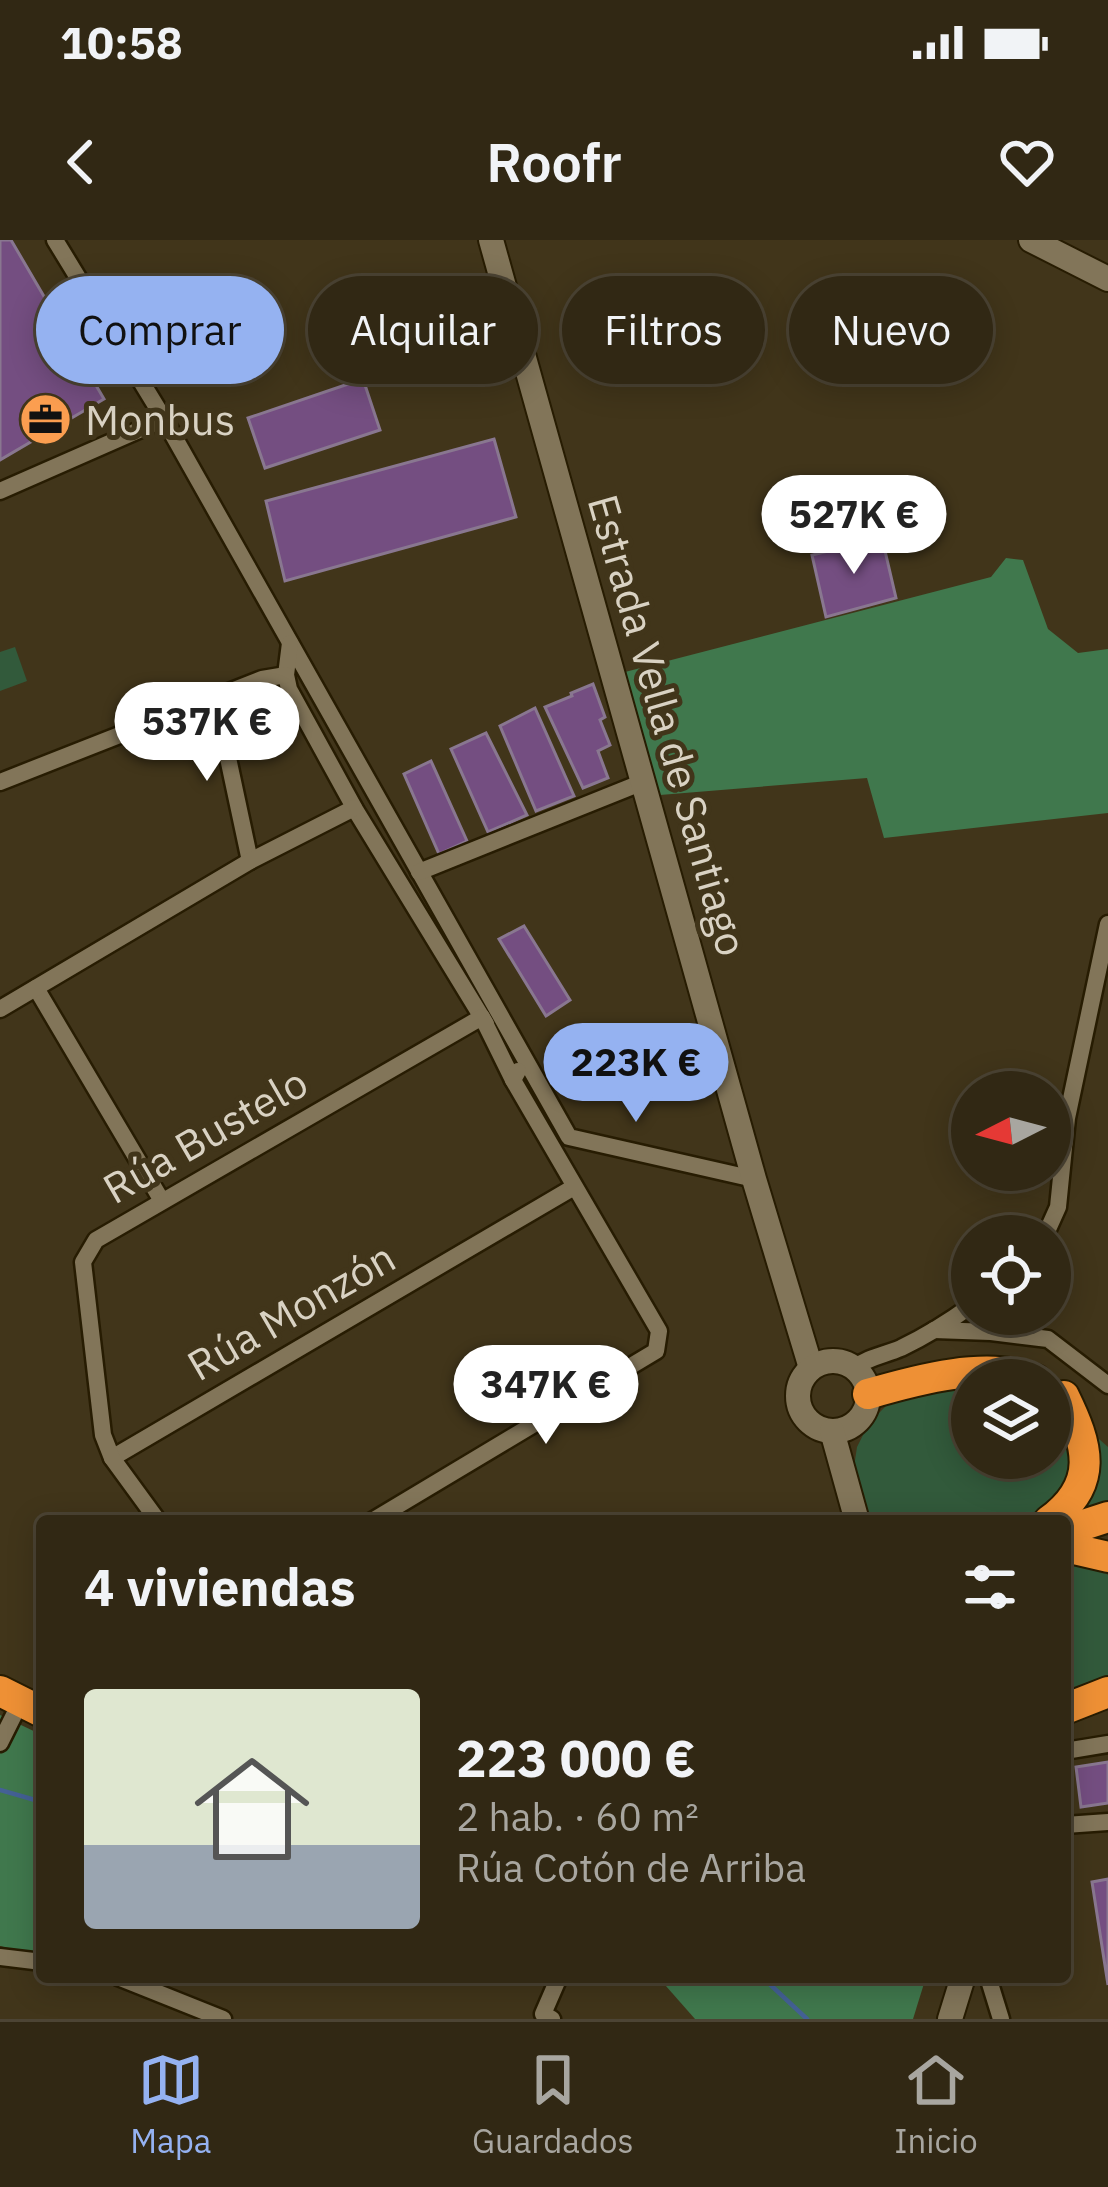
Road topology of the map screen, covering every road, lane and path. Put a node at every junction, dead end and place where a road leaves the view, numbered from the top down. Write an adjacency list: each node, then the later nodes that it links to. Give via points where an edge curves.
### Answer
1 (55, 240): 5 (street)
2 (491, 240): 12 (main road, Estrada Vella de Santiago)
3 (1031, 240): 4 (main road)
4 (1108, 279)
5 (164, 419): 6 (street); 7 (street)
6 (0, 491)
7 (290, 642): 8 (street); 9 (street)
8 (309, 676): 9 (street); 13 (street)
9 (287, 677): 10 (street); 14 (street)
10 (214, 697): 11 (street); 15 (street)
11 (0, 782)
12 (643, 782): 16 (street); 23 (main road, Estrada Vella de Santiago)
13 (379, 797): 14 (street, via 376,814); 16 (street)
14 (355, 808): 15 (street); 20 (street)
15 (250, 861): 18 (street)
16 (419, 872): 21 (street)
17 (1108, 924): 26 (street, via 1066,1118)
18 (36, 988): 19 (street); 25 (street)
19 (0, 1009)
20 (482, 1017): 21 (street, via 507,1055); 22 (street); 25 (street, Rúa Bustelo)
21 (526, 1060): 22 (street); 23 (street, via 569,1137)
22 (512, 1080): 24 (street)
23 (754, 1179): 29 (main road, Estrada Vella de Santiago)
24 (574, 1187): 37 (street, Rúa Monzón); 39 (street, via 659,1331 656,1351)
25 (162, 1201): 37 (street, Rúa Bustelo, via 96,1240 83,1262)
26 (1054, 1215)
27 (951, 1319): 28 (street)
28 (934, 1330): 31 (street, via 865,1360); 32 (street, via 1048,1339)
29 (811, 1368): 31 (main road, via 833,1360); 35 (main road, Estrada Vella de Santiago, via 797,1392 801,1412)
30 (951, 1374): 31 (highway)
31 (861, 1381): 35 (main road, via 867,1405 856,1423)
32 (1108, 1385)
33 (1071, 1404): 36 (highway)
34 (1071, 1414): 41 (highway, via 1082,1432 1080,1488)
35 (832, 1431): 40 (main road, Estrada Vella de Santiago)
36 (1108, 1434)
37 (112, 1458): 38 (street)
38 (154, 1515)
39 (382, 1515)
40 (855, 1515)
41 (1057, 1515)
42 (1108, 1517): 43 (highway)
43 (1071, 1530)
44 (1071, 1547): 45 (highway)
45 (1108, 1556)
46 (21, 1702): 47 (street)
47 (0, 1743)
48 (1108, 1744): 49 (street)
49 (1071, 1750)
50 (1108, 1822): 51 (street)
51 (1071, 1825)
52 (0, 1958): 53 (street)
53 (36, 1961)
54 (133, 1983): 60 (street)
55 (557, 1983): 59 (street)
56 (944, 1983): 61 (main road)
57 (960, 1983): 62 (main road)
58 (990, 1983): 63 (street)
59 (545, 2017)
60 (224, 2019)
61 (933, 2019)
62 (950, 2019)
63 (1001, 2019)

